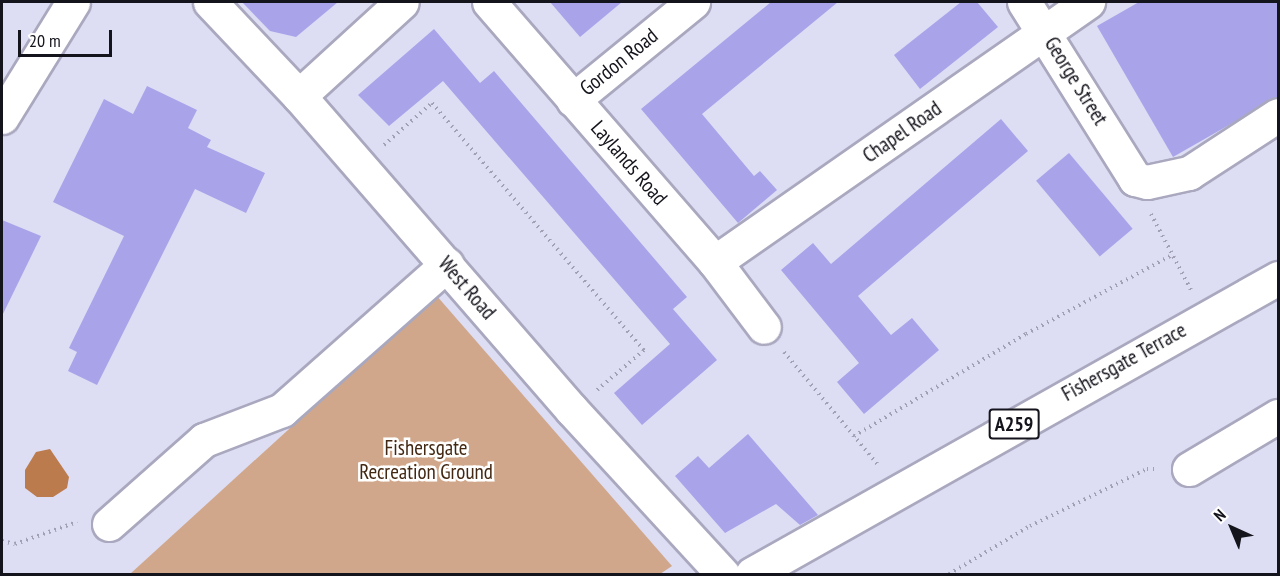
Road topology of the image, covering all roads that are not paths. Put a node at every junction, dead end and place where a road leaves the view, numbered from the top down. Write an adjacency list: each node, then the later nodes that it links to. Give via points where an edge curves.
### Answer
1 (73, 2): 12 (street)
2 (210, 2): 9 (street, West Road)
3 (402, 2): 9 (street)
4 (489, 2): 10 (street, Laylands Road)
5 (693, 2): 10 (street, Gordon Road)
6 (1024, 2): 8 (street, George Street)
7 (1088, 2): 8 (street, Chapel Road)
8 (1045, 32): 11 (street, George Street, via 1135,179 1148,182 1189,172); 13 (street, Chapel Road)
9 (299, 96): 14 (street, West Road)
10 (573, 100): 13 (street, Laylands Road)
11 (1278, 115)
12 (2, 117)
13 (715, 262): 16 (street, Laylands Road)
14 (447, 264): 19 (street, via 282,410 204,440); 20 (street, West Road, via 572,410)
15 (1278, 278): 21 (street, Fishersgate Terrace / A259)
16 (764, 327)
17 (1278, 416): 18 (street)
18 (1189, 469)
19 (109, 524)
20 (723, 574)
21 (752, 574)

